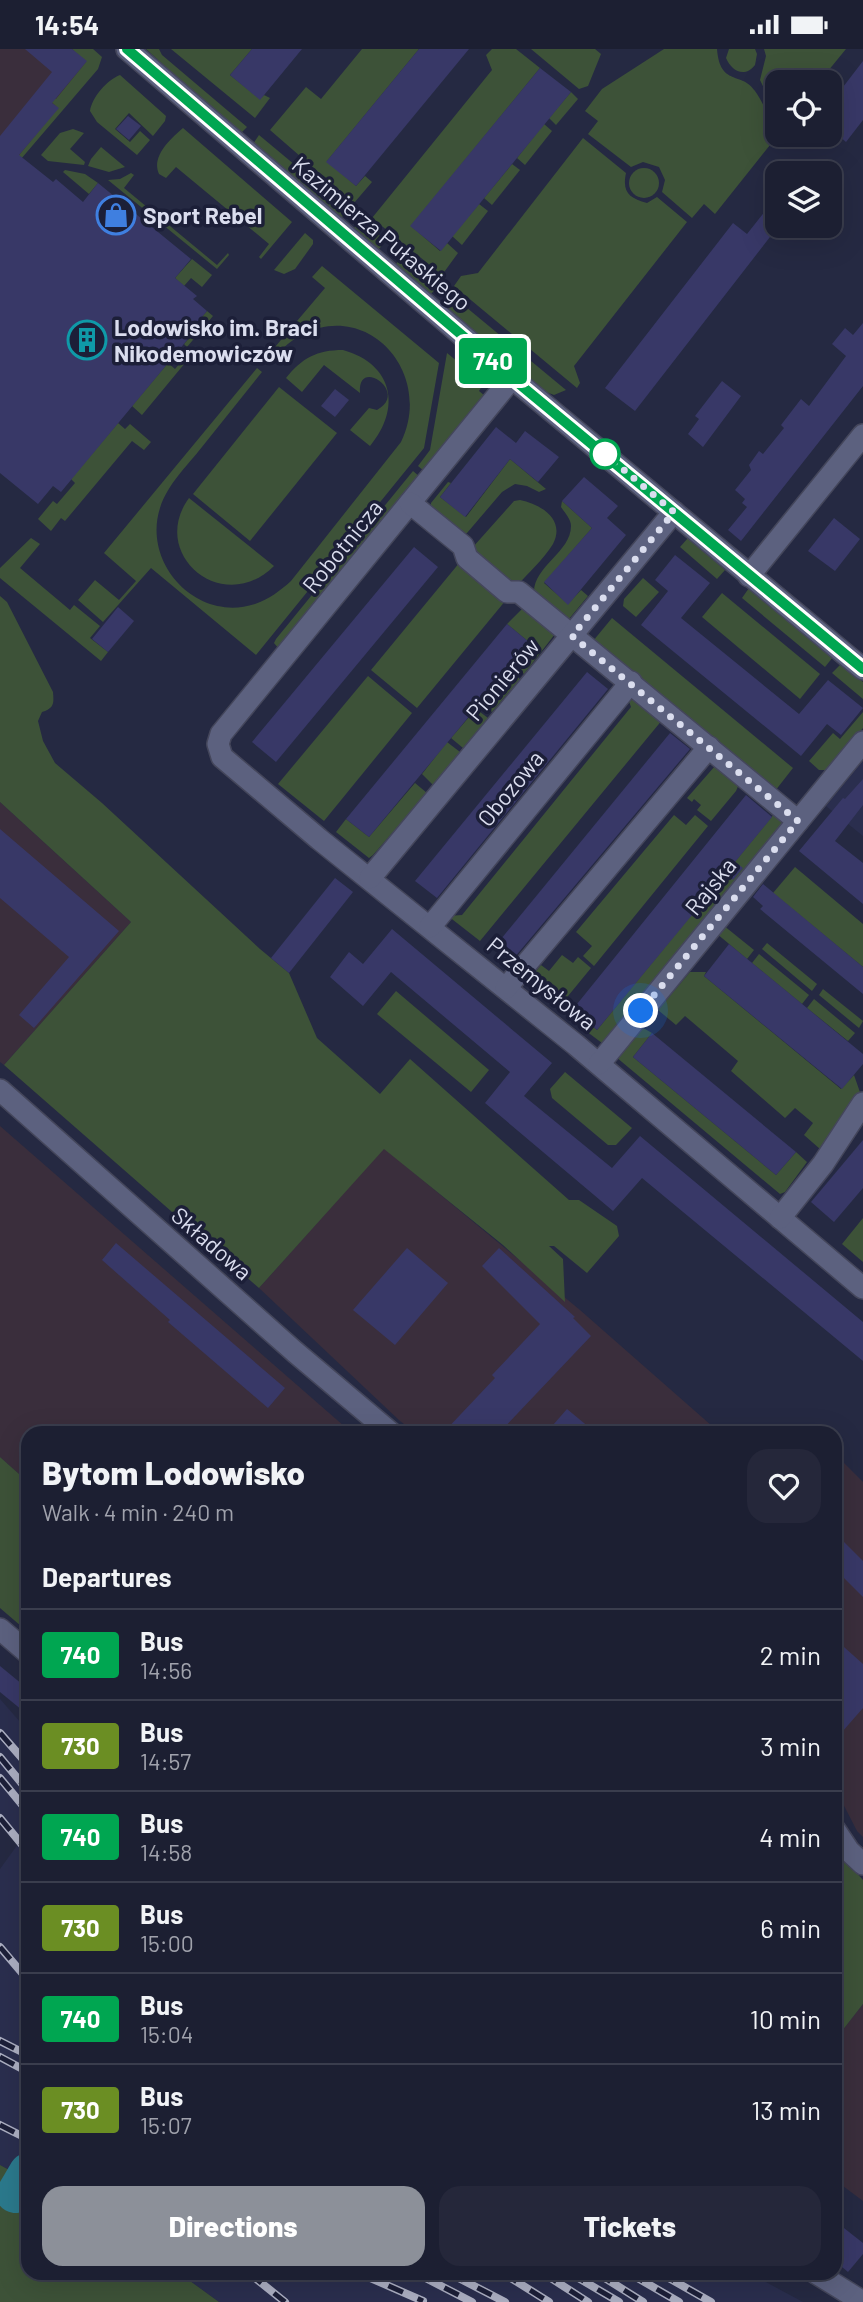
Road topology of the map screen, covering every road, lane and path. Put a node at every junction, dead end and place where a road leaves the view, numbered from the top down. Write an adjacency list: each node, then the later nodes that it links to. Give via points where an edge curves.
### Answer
1 (127, 49): 2 (street, Kazimierza Pułaskiego)
2 (512, 378): 4 (street, Robotnicza); 5 (street, Kazimierza Pułaskiego)
3 (863, 435): 6 (street)
4 (410, 503): 7 (street, via 463,546 467,558 507,592 519,592); 12 (street, Robotnicza, via 221,734)
5 (674, 512): 6 (street, Kazimierza Pułaskiego); 7 (street, Pionierów)
6 (749, 576): 8 (street, Kazimierza Pułaskiego)
7 (572, 636): 9 (street); 14 (street, Pionierów)
8 (863, 669)
9 (631, 682): 11 (street); 15 (street, Obozowa)
10 (863, 742): 13 (street, Rajska)
11 (709, 747): 13 (street); 16 (street)
12 (218, 749): 14 (street, Przemysłowa, via 237,770)
13 (798, 821): 17 (street, Rajska)
14 (370, 878): 15 (street, Przemysłowa)
15 (430, 927): 16 (street, Przemysłowa)
16 (506, 988): 17 (street, Przemysłowa)
17 (598, 1063): 20 (street, Przemysłowa)
18 (0, 1090): 22 (street, Składowa)
19 (863, 1103): 20 (street)
20 (780, 1218): 21 (street, Przemysłowa)
21 (863, 1288)
22 (383, 1426)
23 (0, 1629): 24 (street)
24 (21, 1647)
25 (842, 1840): 26 (street)
26 (863, 1864)
27 (827, 2280): 28 (street)
28 (863, 2302)

